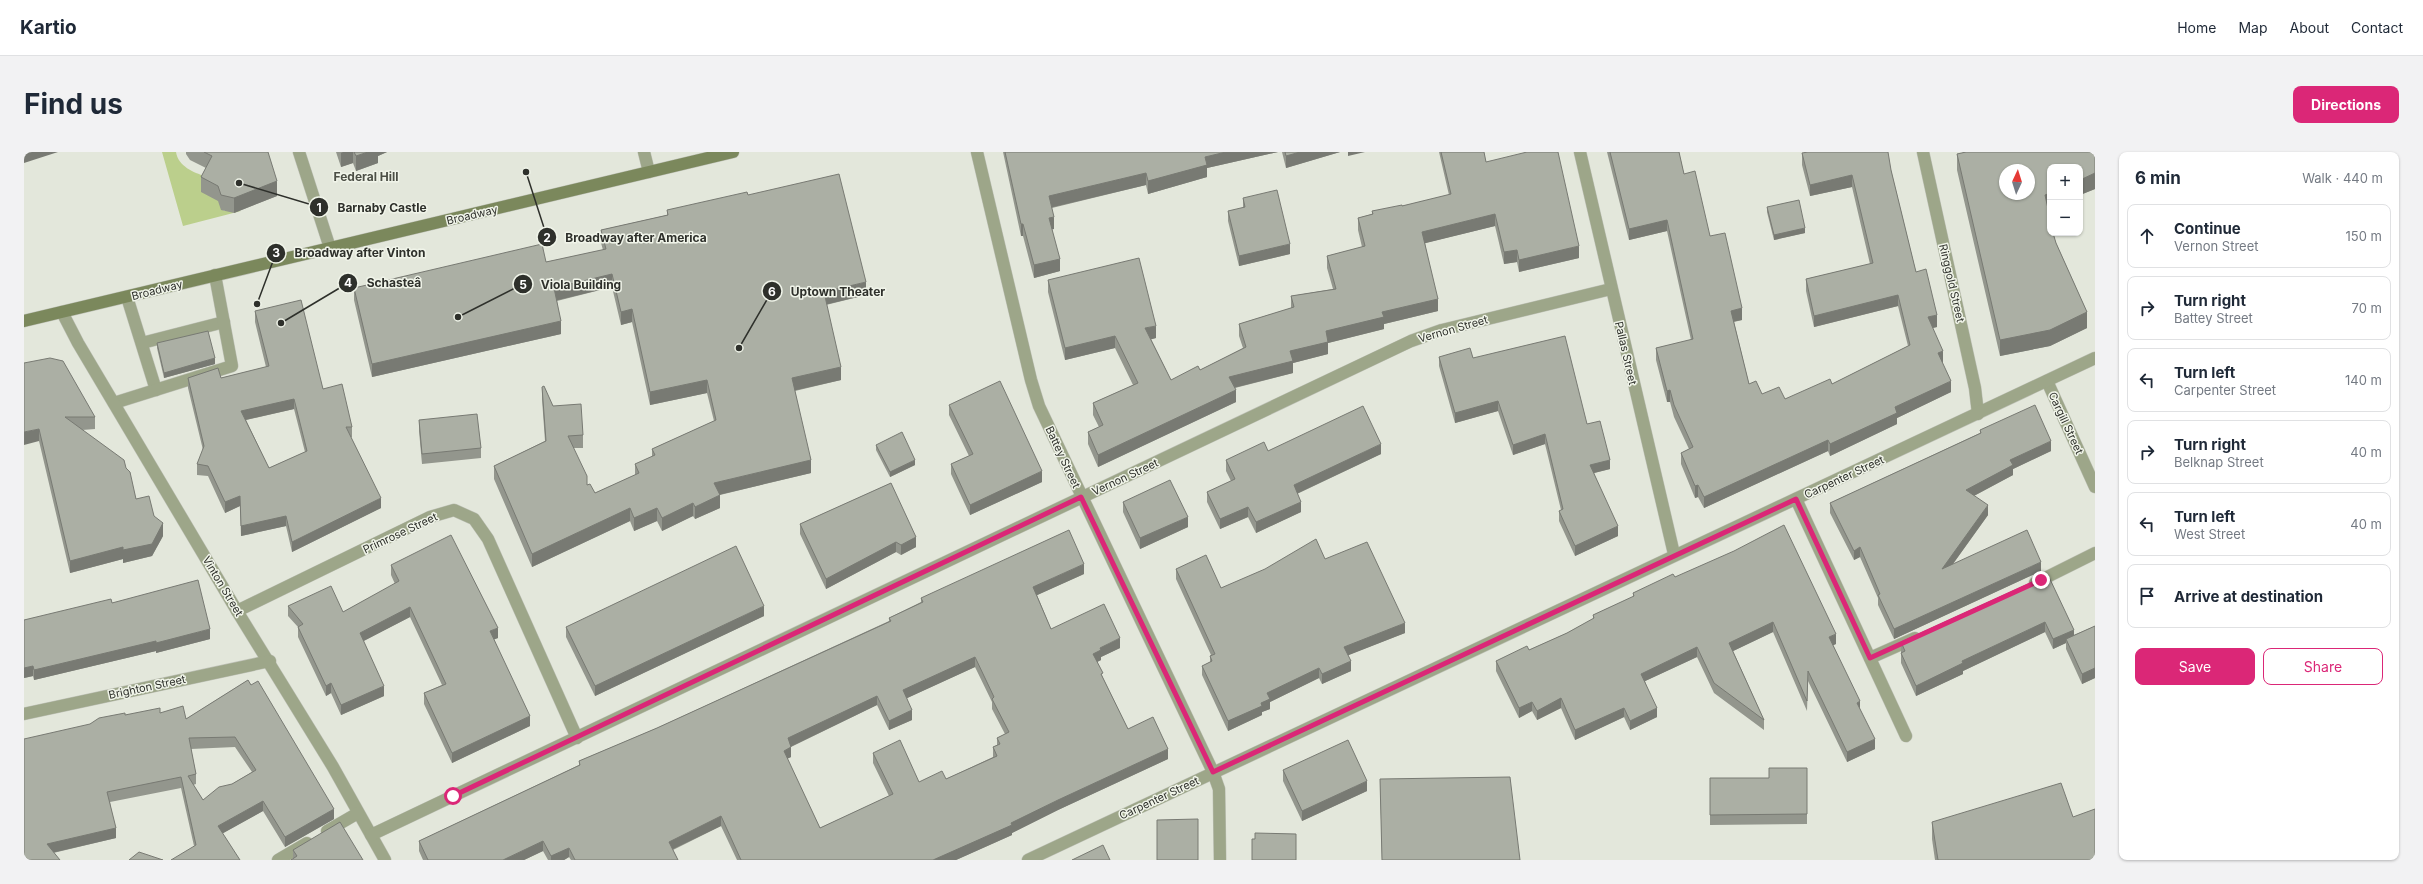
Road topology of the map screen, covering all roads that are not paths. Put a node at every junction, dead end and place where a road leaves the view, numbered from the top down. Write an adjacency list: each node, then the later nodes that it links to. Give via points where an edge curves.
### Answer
1 (299, 152): 8 (street)
2 (644, 152): 7 (street)
3 (733, 152): 7 (main road, Broadway)
4 (977, 152): 22 (street, Battey Street, via 1031,380 1039,406)
5 (1580, 152): 10 (street, Pallas Street)
6 (1922, 152): 20 (street, Ringgold Street, via 1975,388)
7 (649, 172): 8 (main road, Broadway)
8 (330, 248): 9 (main road, Broadway)
9 (215, 275): 11 (main road, Broadway); 14 (street)
10 (1611, 289): 22 (street, Vernon Street, via 1442,330 1411,341); 25 (street, Pallas Street)
11 (127, 297): 12 (main road, Broadway); 15 (street)
12 (62, 312): 13 (main road, Broadway); 19 (street, Vinton Street)
13 (24, 321)
14 (224, 322): 15 (street); 18 (street, via 232,366)
15 (142, 343): 18 (street)
16 (2095, 358): 17 (street, Carpenter Street)
17 (2047, 381): 20 (street, Carpenter Street); 21 (street, Cargill Street)
18 (156, 390): 19 (street)
19 (114, 403): 27 (street, Vinton Street)
20 (1978, 414): 23 (street, Carpenter Street)
21 (2095, 487)
22 (1081, 497): 33 (street, Vernon Street); 34 (street, Battey Street)
23 (1796, 499): 25 (street, Carpenter Street); 29 (street)
24 (2095, 553): 26 (street)
25 (1674, 554): 34 (street, Carpenter Street)
26 (2027, 587)
27 (238, 611): 30 (street, Vinton Street); 33 (street, Primrose Street, via 430,517 454,510 474,519 488,539)
28 (1927, 632): 29 (street)
29 (1870, 658): 32 (street)
30 (270, 661): 31 (street, Brighton Street); 35 (street, Vinton Street)
31 (24, 714)
32 (1906, 736)
33 (577, 738): 36 (street, Vernon Street)
34 (1213, 772): 39 (street, Carpenter Street); 40 (street, Battey Street, via 1219,789)
35 (358, 813): 36 (street, Vinton Street); 37 (street)
36 (371, 835): 38 (street, Vinton Street)
37 (278, 860)
38 (385, 860)
39 (1028, 860)
40 (1220, 860)

